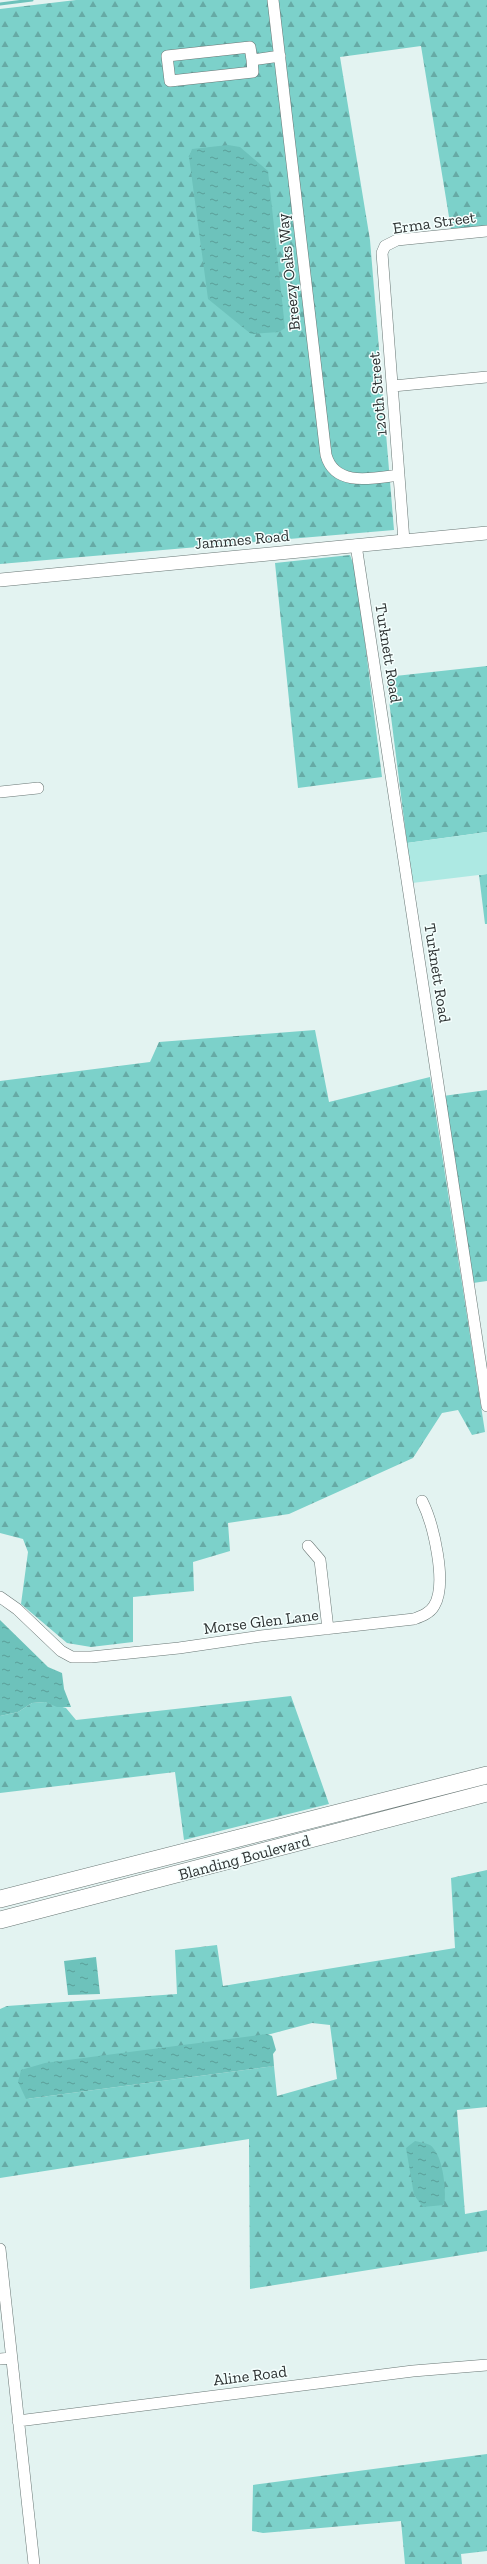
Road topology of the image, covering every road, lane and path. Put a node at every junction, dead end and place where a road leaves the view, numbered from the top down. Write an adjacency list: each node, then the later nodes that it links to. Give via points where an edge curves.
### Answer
1 (273, 0): 2 (street, Breezy Oaks Way)
2 (280, 56): 3 (street); 8 (street, Breezy Oaks Way, via 328,463 340,474 353,479)
3 (252, 60): 3 (street, via 250,47 168,56 170,81 253,72)
4 (487, 231): 5 (street, Erma Street, via 397,240)
5 (385, 246): 7 (street, 120th Street, via 382,261)
6 (487, 377): 7 (street)
7 (393, 386): 8 (street, 120th Street)
8 (399, 475): 10 (street, 120th Street)
9 (487, 533): 10 (street, Jammes Road)
10 (404, 541): 11 (street, Jammes Road)
11 (356, 546): 12 (street, Jammes Road); 15 (street, Turknett Road)
12 (0, 580)
13 (38, 788): 14 (street)
14 (0, 792)
15 (487, 1406)
16 (422, 1501): 19 (street, Morse Glen Lane, via 430,1518 440,1582 440,1594 434,1606 426,1614 414,1619)
17 (308, 1546): 19 (street, via 320,1560)
18 (0, 1597): 19 (street, Morse Glen Lane, via 18,1609 61,1651 72,1657 171,1649)
19 (328, 1629)
20 (487, 1776): 22 (main road, Blanding Boulevard)
21 (487, 1793): 23 (main road, Blanding Boulevard)
22 (345, 1810): 23 (main road); 24 (main road, Blanding Boulevard)
23 (350, 1829): 25 (main road, Blanding Boulevard)
24 (152, 1860): 25 (main road); 26 (main road, Blanding Boulevard)
25 (156, 1880): 27 (main road, Blanding Boulevard)
26 (0, 1899)
27 (0, 1920)
28 (0, 2249): 29 (street)
29 (5, 2359): 31 (street)
30 (487, 2365): 31 (street, Aline Road, via 413,2371)
31 (18, 2421): 32 (street)
32 (34, 2564)

